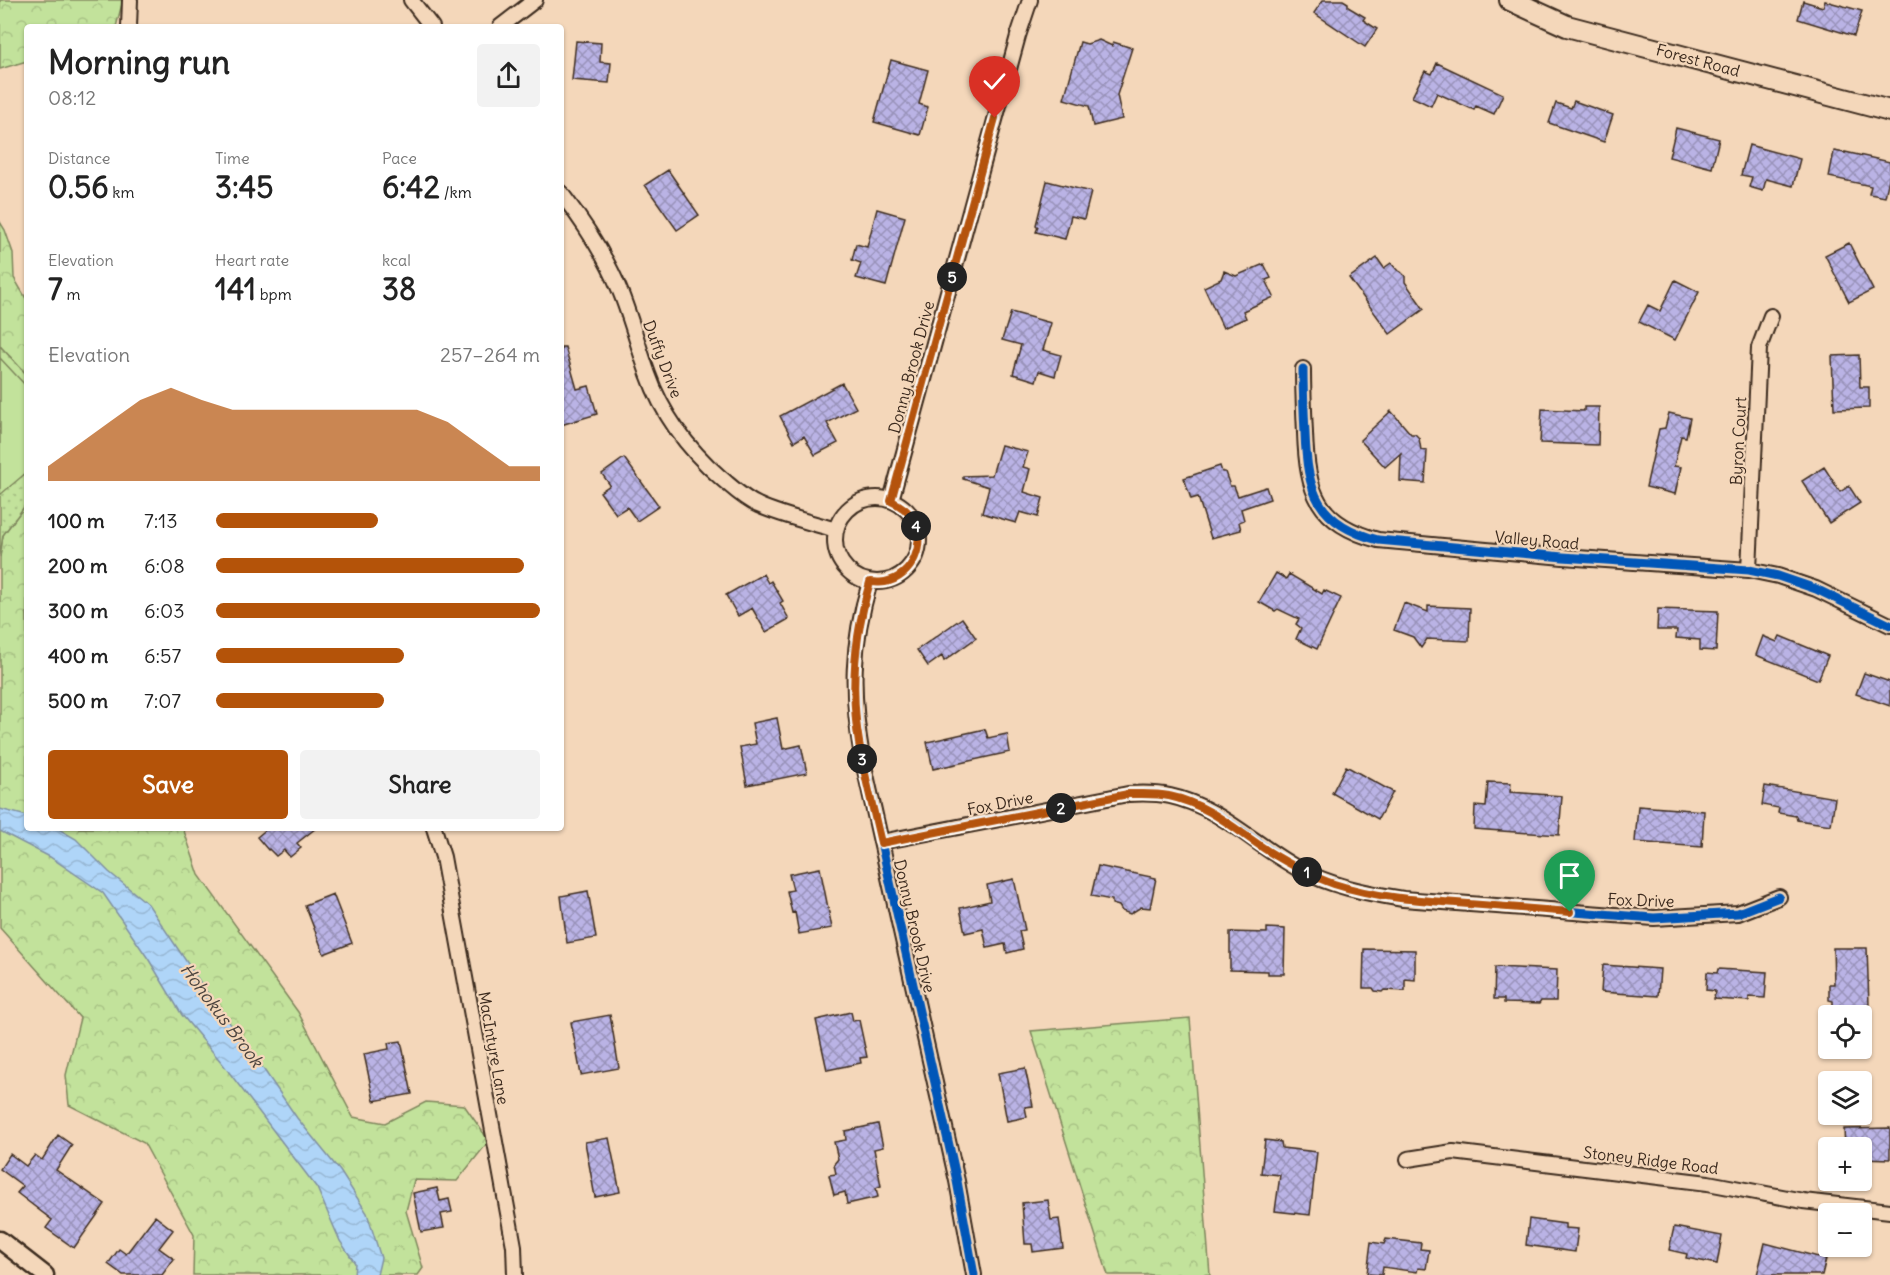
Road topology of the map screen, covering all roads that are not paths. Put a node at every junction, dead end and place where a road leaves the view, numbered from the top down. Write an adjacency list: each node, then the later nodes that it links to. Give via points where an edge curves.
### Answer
1 (130, 0): 6 (street)
2 (411, 0): 7 (street)
3 (535, 0): 8 (street)
4 (1030, 0): 13 (street, Donny Brook Drive)
5 (1522, 3): 9 (main road, Forest Road, via 1567,26)
6 (129, 24)
7 (430, 24)
8 (504, 24)
9 (1890, 111)
10 (564, 197): 14 (street, Duffy Drive, via 600,251 619,290 648,376 686,441 707,466 756,504)
11 (1772, 316): 15 (street, Byron Court, via 1759,348)
12 (1302, 369): 15 (street, Valley Road, via 1309,482 1327,513 1358,534 1378,540 1563,558)
13 (891, 501): 14 (street, via 878,498 858,503 842,517); 16 (street, via 913,518 918,530 918,551 908,569 897,578)
14 (836, 530): 16 (street, via 835,544 846,569)
15 (1749, 570): 17 (street, Valley Road, via 1816,589)
16 (870, 582): 19 (street, Donny Brook Drive, via 855,648 854,678 862,758)
17 (1890, 625)
18 (435, 831): 25 (street, MacIntyre Lane, via 443,857 512,1234)
19 (881, 843): 20 (street, Fox Drive, via 1128,794 1150,793 1197,805 1299,869 1332,883 1403,899 1654,918 1738,913); 26 (street, Donny Brook Drive, via 957,1181)
20 (1779, 897)
21 (1408, 1159): 22 (street, Stoney Ridge Road, via 1453,1152 1708,1183)
22 (1890, 1212)
23 (0, 1240): 24 (street)
24 (45, 1275)
25 (515, 1275)
26 (974, 1275)

